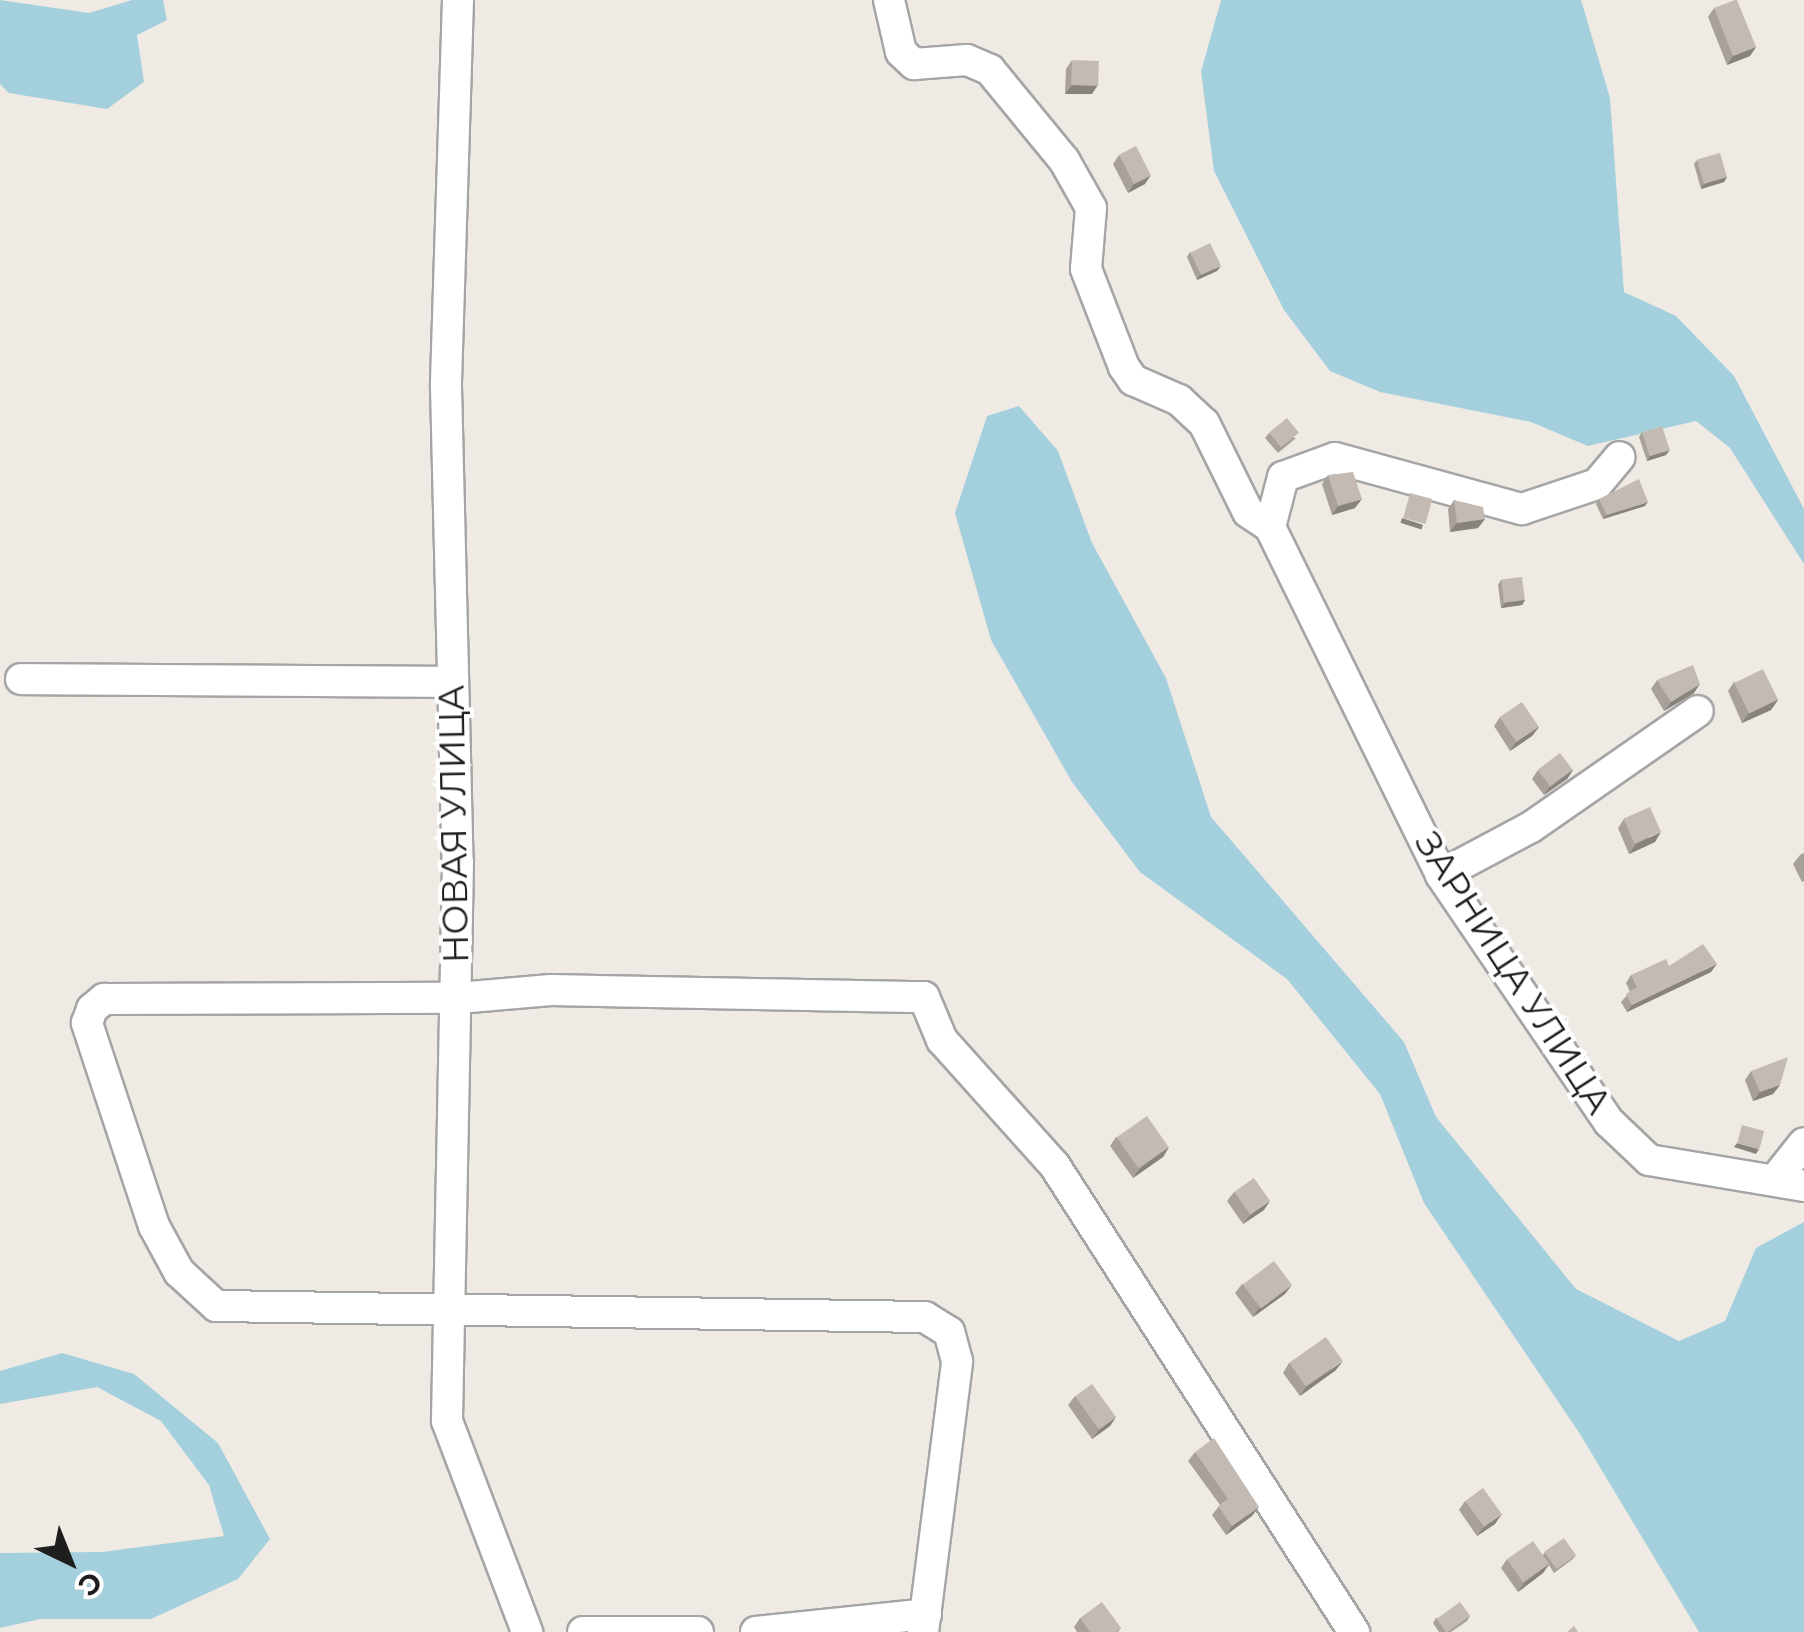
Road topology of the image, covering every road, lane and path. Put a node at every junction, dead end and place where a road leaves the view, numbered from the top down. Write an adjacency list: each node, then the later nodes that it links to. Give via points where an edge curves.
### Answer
1 (458, 0): 6 (street, НОВАЯ УЛИЦА, via 446,387)
2 (889, 0): 4 (street, ЗАРНИЦА УЛИЦА, via 901,52 914,64 966,60 990,70 1064,160 1091,208 1086,269 1124,367 1133,380 1179,400 1204,423 1248,512)
3 (1620, 457): 4 (street, via 1597,484 1522,509 1335,458 1283,477)
4 (1270, 528): 8 (street, ЗАРНИЦА УЛИЦА)
5 (21, 679): 6 (street)
6 (450, 682): 9 (street, НОВАЯ УЛИЦА)
7 (1698, 712): 8 (street, via 1531,827)
8 (1440, 876): 11 (street, ЗАРНИЦА УЛИЦА, via 1609,1122 1650,1160)
9 (458, 998): 12 (street, НОВАЯ УЛИЦА); 12 (street, via 104,999 87,1023 154,1226 179,1272 216,1306); 18 (street, via 550,990 924,998 942,1040 1055,1166)
10 (1804, 1143): 11 (street)
11 (1790, 1182)
12 (450, 1308): 13 (street, via 925,1318 949,1332 957,1361); 14 (street, НОВАЯ УЛИЦА, via 447,1421)
13 (925, 1623): 17 (street)
14 (528, 1632)
15 (582, 1632): 16 (street)
16 (698, 1632)
17 (756, 1632)
18 (1354, 1632)

